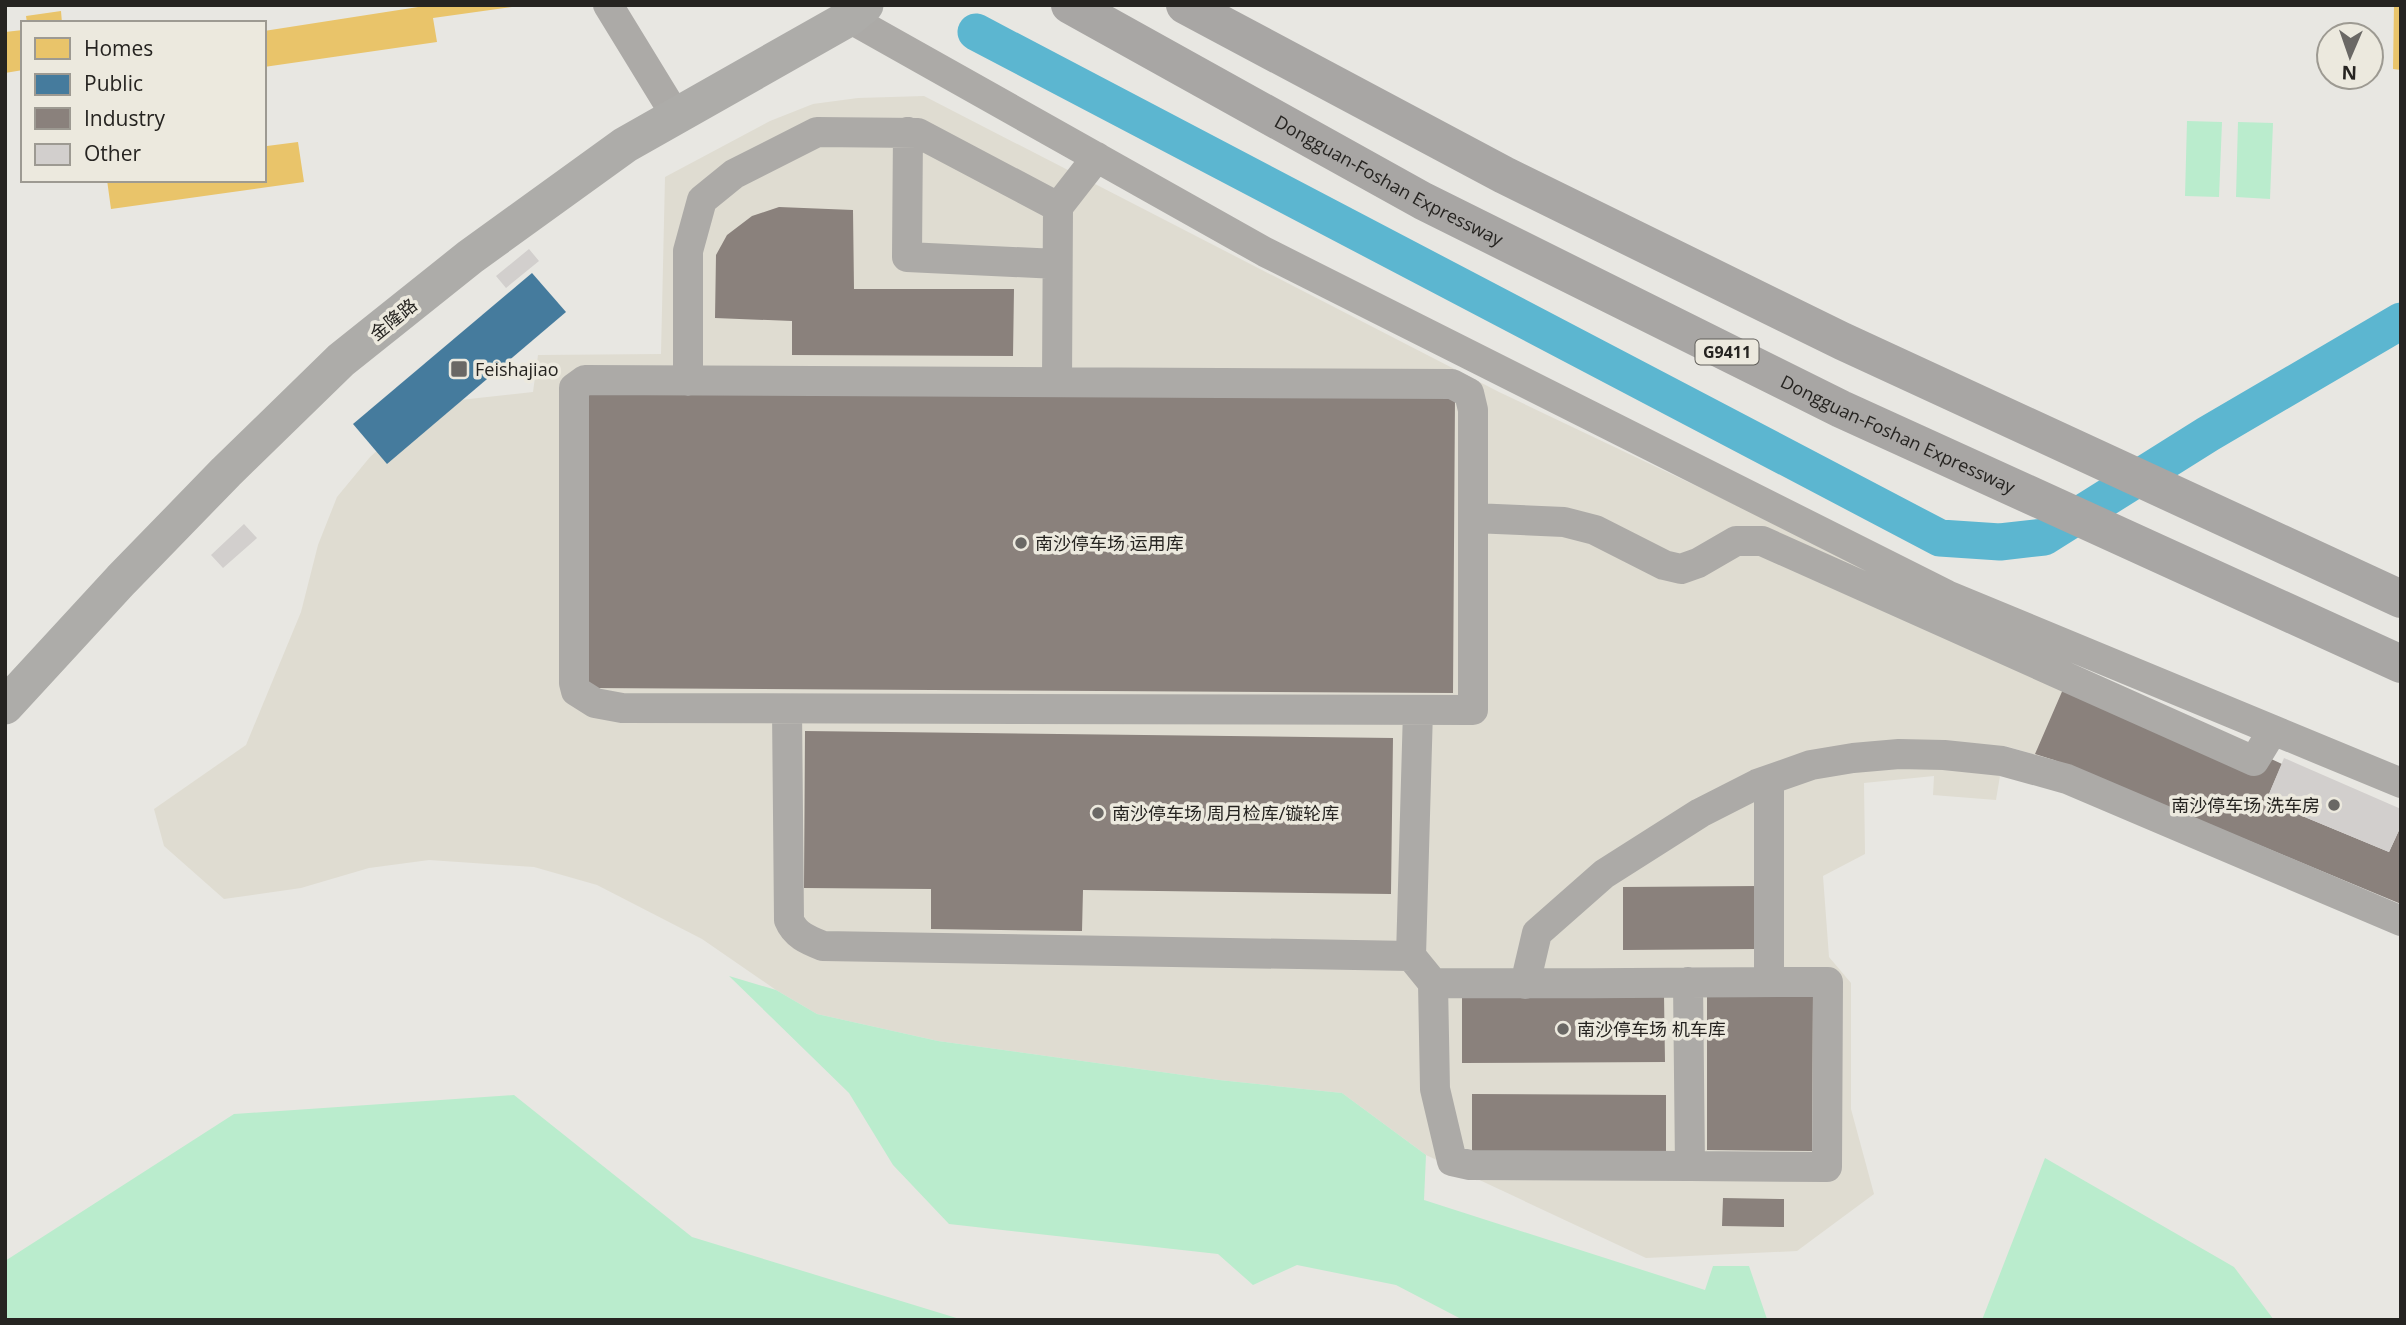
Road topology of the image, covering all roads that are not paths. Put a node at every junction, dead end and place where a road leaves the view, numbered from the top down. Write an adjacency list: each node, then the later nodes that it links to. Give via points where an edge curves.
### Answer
1 (608, 5): 5 (street)
2 (1070, 5): 14 (highway, Dongguan-Foshan Expressway / G9411, via 1423,201 1841,409)
3 (1185, 5): 13 (highway, via 1504,175 1829,335)
4 (857, 12): 5 (main road, 金隆路); 7 (street)
5 (676, 116): 15 (main road, 金隆路, via 625,145 470,257 341,360 121,580)
6 (908, 132): 8 (street, via 918,132); 9 (street, via 907,257); 10 (street, via 817,132 734,174 702,200 688,251)
7 (1097, 157): 8 (street); 18 (street, via 1265,252 1947,595)
8 (1058, 207): 9 (street)
9 (1057, 264): 11 (street)
10 (688, 381): 11 (street); 16 (street, via 585,380 574,388 576,691 595,703 622,708)
11 (1057, 382): 12 (street, via 1451,384 1469,393 1473,410)
12 (1473, 518): 17 (street, via 1473,710); 18 (street, via 1564,522 1595,530 1681,569 1736,541 1762,541 2254,761)
13 (2401, 599)
14 (2401, 664)
15 (5, 706)
16 (787, 709): 17 (street); 22 (street, via 789,919 804,939 823,946)
17 (1418, 710): 22 (street)
18 (2273, 730): 20 (street)
19 (1769, 780): 21 (street, via 1811,765 1888,755 2002,761 2067,779); 24 (street); 26 (street, via 1700,813 1604,874 1537,933)
20 (2401, 783)
21 (2401, 921)
22 (1411, 956): 25 (street)
23 (1689, 982): 24 (street); 26 (street); 27 (street)
24 (1769, 982): 27 (street, via 1828,982 1827,1167)
25 (1433, 984): 26 (street); 27 (street, via 1435,1089 1452,1161 1470,1165)
26 (1525, 984)
27 (1690, 1166)

